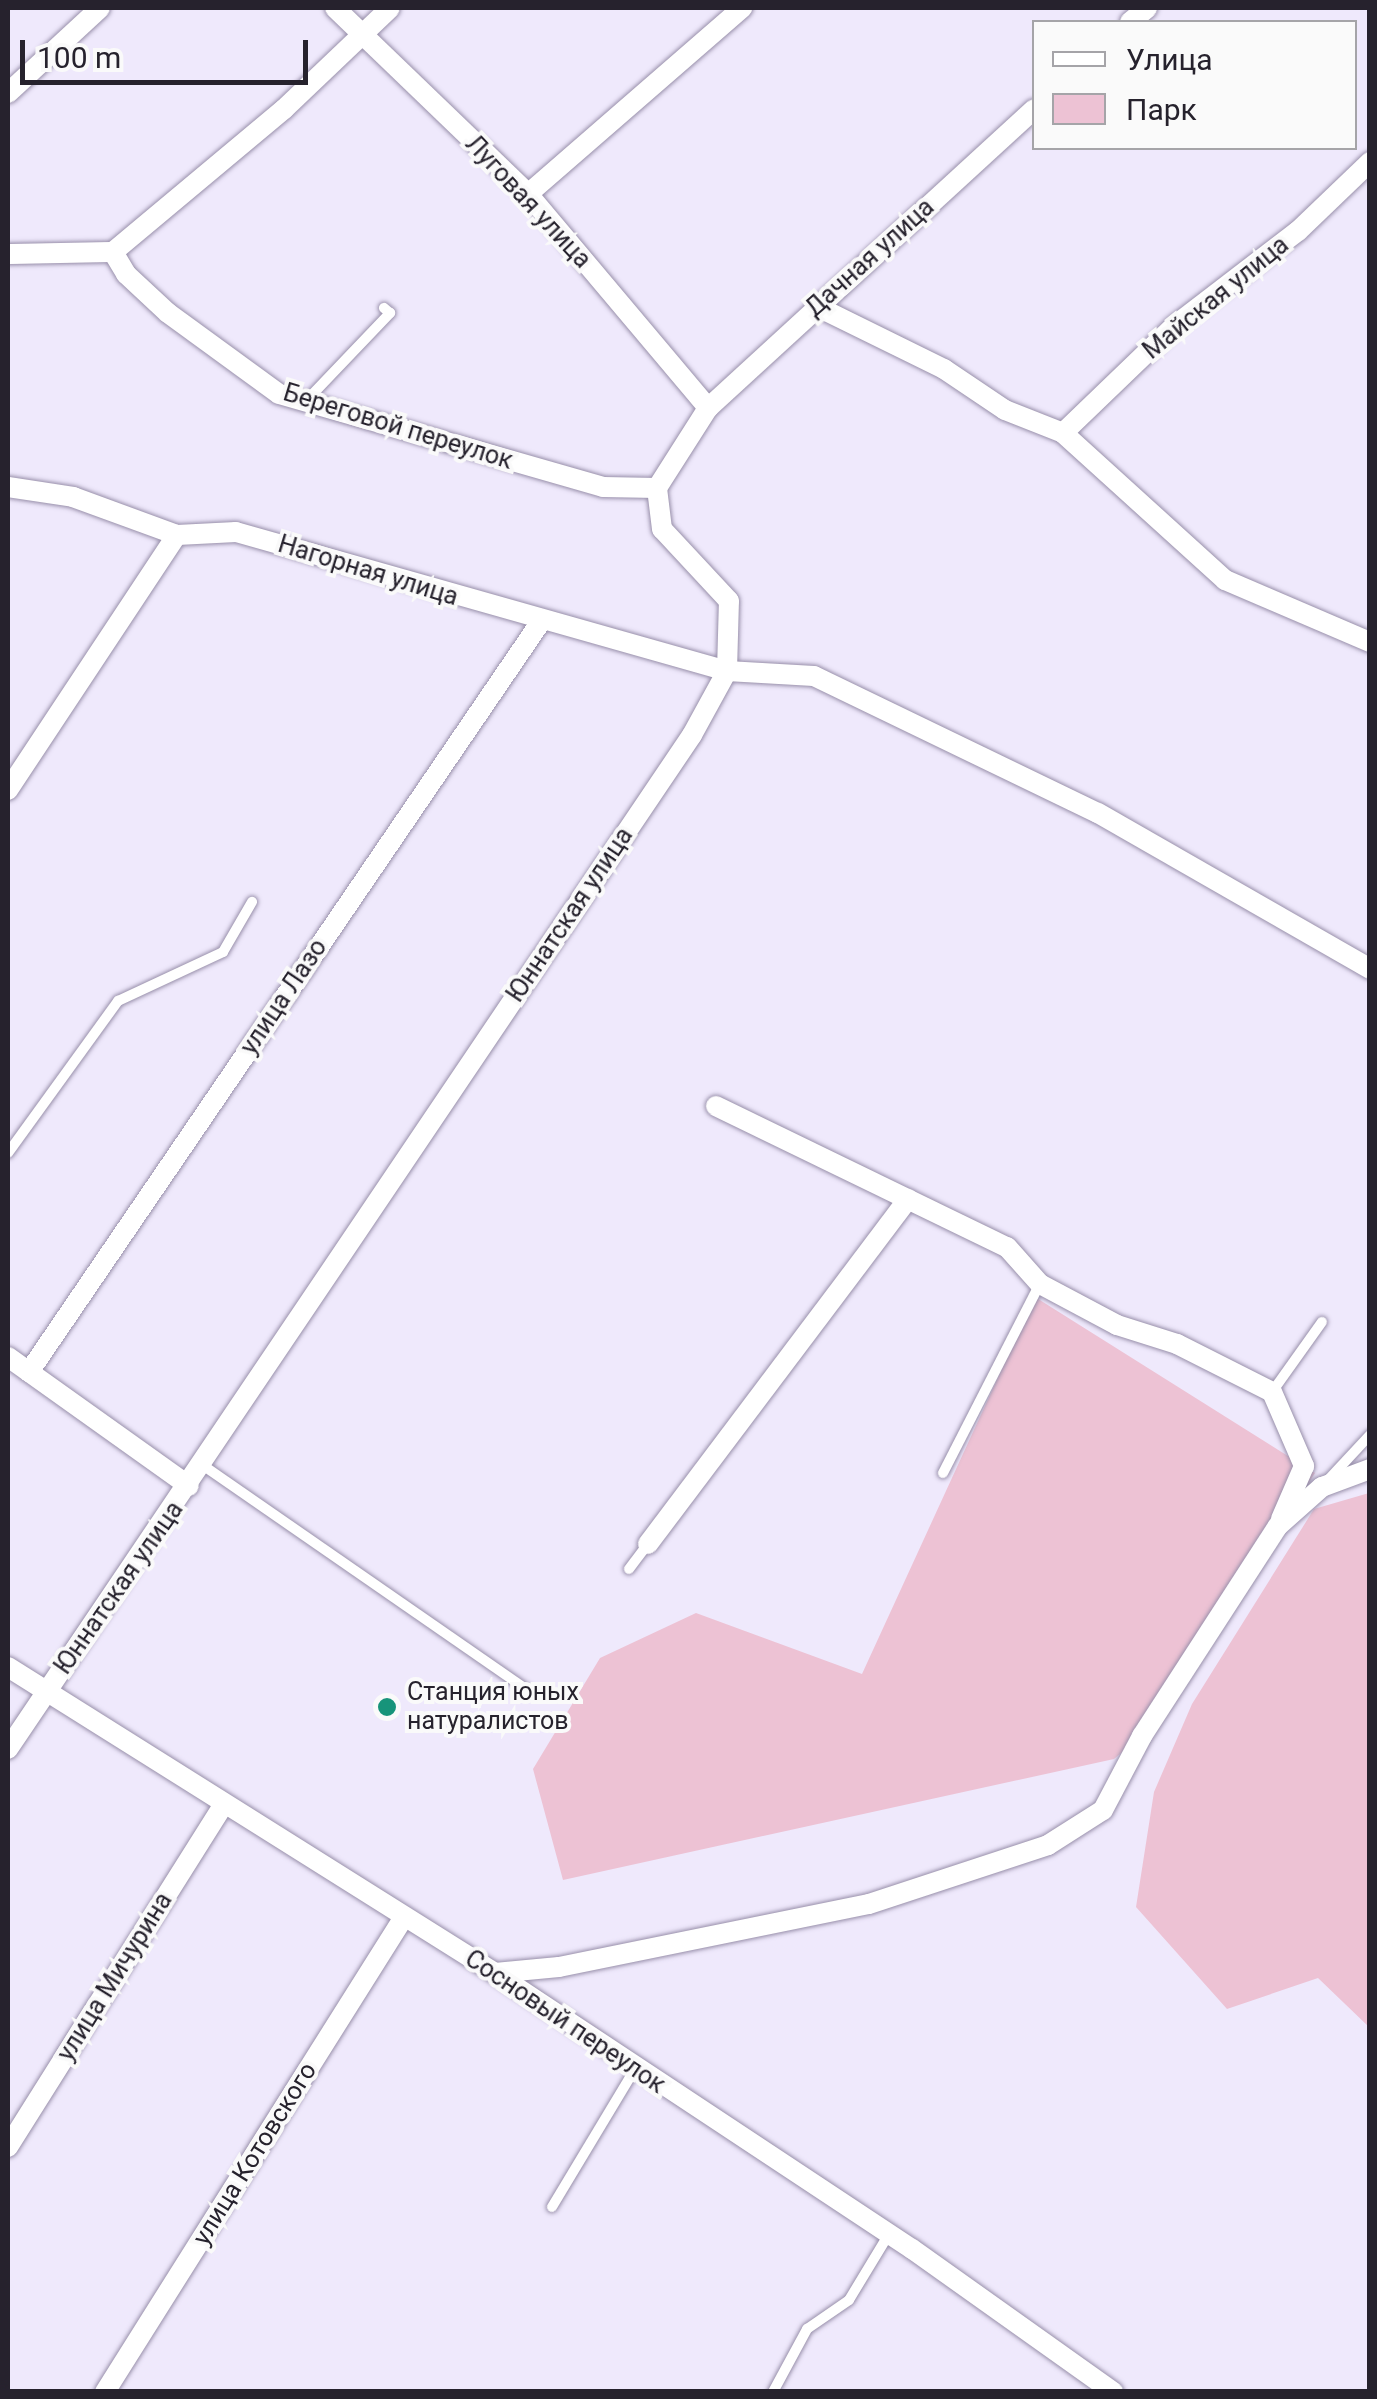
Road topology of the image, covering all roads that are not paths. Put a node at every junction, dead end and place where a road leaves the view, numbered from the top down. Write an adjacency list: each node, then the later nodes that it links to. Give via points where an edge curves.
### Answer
1 (100, 8): 6 (street)
2 (335, 8): 5 (street, Луговая улица)
3 (390, 8): 5 (street)
4 (742, 8): 9 (street)
5 (360, 33): 9 (street, Луговая улица); 10 (street, via 284,109)
6 (8, 93)
7 (1032, 111): 12 (street, Дачная улица)
8 (1370, 162): 16 (street, Майская улица, via 1298,232 1174,326)
9 (528, 194): 15 (street, Луговая улица)
10 (114, 252): 11 (street); 14 (street, Береговой переулок, via 126,274 168,313 279,394)
11 (8, 254)
12 (816, 306): 15 (street, Дачная улица); 16 (street, via 944,369 1005,410)
13 (384, 308): 14 (lane, via 390,313)
14 (305, 402): 18 (street, Береговой переулок, via 603,487)
15 (708, 408): 18 (street, Дачная улица)
16 (1062, 433): 21 (street, via 1225,580)
17 (8, 487): 19 (street, Нагорная улица, via 73,497)
18 (658, 488): 22 (street, via 662,529 730,601)
19 (177, 534): 20 (street, Нагорная улица, via 236,532); 23 (street)
20 (540, 623): 22 (street, Нагорная улица); 32 (street, улица Лазо)
21 (1370, 642)
22 (727, 671): 25 (street, via 814,676 1098,813); 35 (street, Юннатская улица, via 692,735)
23 (8, 790)
24 (252, 902): 27 (lane, via 222,952 118,1001)
25 (1370, 969)
26 (716, 1106): 28 (street)
27 (8, 1153)
28 (908, 1199): 29 (street, via 1006,1247); 41 (street)
29 (1040, 1284): 33 (street); 37 (lane)
30 (1322, 1322): 33 (lane)
31 (8, 1358): 32 (street)
32 (29, 1372): 38 (street)
33 (1272, 1392): 40 (street, via 1304,1466)
34 (1370, 1434): 39 (lane)
35 (202, 1464): 38 (street, Юннатская улица); 45 (lane)
36 (1370, 1468): 39 (street)
37 (943, 1472)
38 (190, 1486): 44 (street, Юннатская улица)
39 (1322, 1487): 40 (street)
40 (1278, 1526): 49 (street, via 1142,1736 1103,1810 1048,1845 869,1904 558,1967)
41 (648, 1544): 42 (lane)
42 (630, 1569)
43 (8, 1666): 44 (street, Сосновый переулок)
44 (46, 1692): 46 (street, Юннатская улица); 47 (street, Сосновый переулок)
45 (529, 1692)
46 (8, 1748)
47 (223, 1806): 48 (street, Сосновый переулок); 51 (street, улица Мичурина)
48 (404, 1917): 49 (street, Сосновый переулок); 54 (street, улица Котовского)
49 (495, 1973): 50 (street, Сосновый переулок)
50 (635, 2068): 52 (lane); 53 (street, Сосновый переулок)
51 (8, 2147)
52 (552, 2207)
53 (889, 2234): 55 (lane, via 850,2300 807,2329); 56 (street, Сосновый переулок)
54 (105, 2392)
55 (773, 2392)
56 (1113, 2392)

